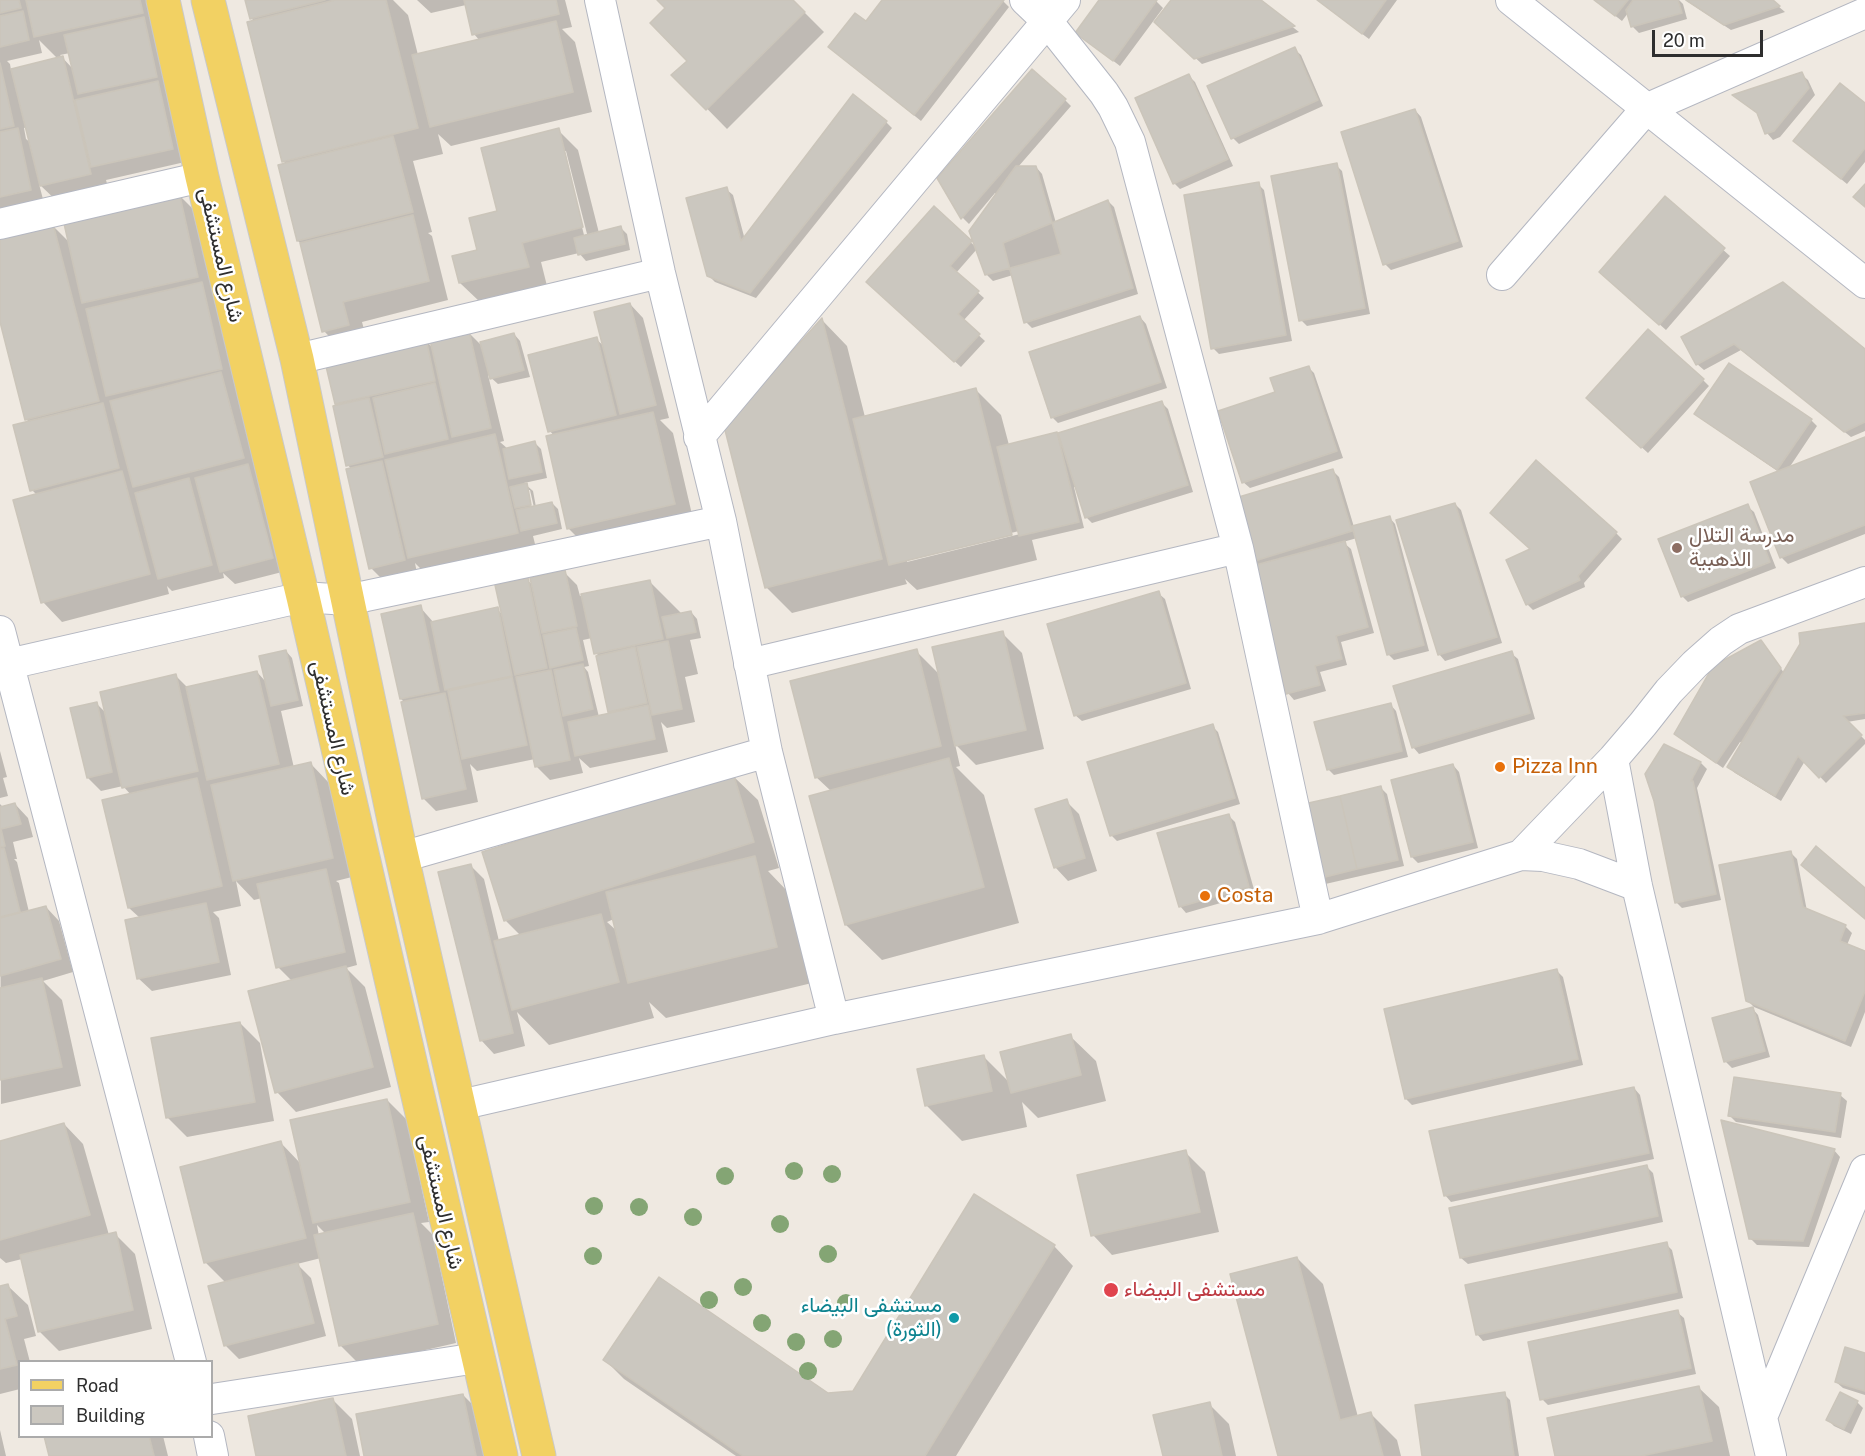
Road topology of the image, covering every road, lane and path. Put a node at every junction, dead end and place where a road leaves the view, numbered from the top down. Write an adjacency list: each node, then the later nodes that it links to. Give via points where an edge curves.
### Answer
1 (163, 0): 9 (main road, شارع المستشفى)
2 (208, 0): 14 (main road, شارع المستشفى)
3 (600, 0): 11 (street)
4 (1025, 0): 6 (street)
5 (1511, 0): 8 (street)
6 (1056, 11): 15 (street); 17 (street, via 1130,142)
7 (1865, 13): 8 (street)
8 (1646, 109): 12 (street); 13 (street)
9 (202, 177): 10 (street); 19 (main road, شارع المستشفى)
10 (0, 224)
11 (660, 273): 14 (street); 15 (street)
12 (1502, 275)
13 (1865, 283)
14 (297, 359): 20 (main road, شارع المستشفى)
15 (699, 437): 16 (street)
16 (722, 521): 20 (street); 22 (street)
17 (1238, 548): 22 (street); 29 (street)
18 (1865, 582): 25 (street, via 1740,629 1721,641 1669,691)
19 (303, 597): 20 (street); 23 (street); 33 (main road, شارع المستشفى)
20 (347, 600): 27 (main road, شارع المستشفى)
21 (0, 632): 23 (street)
22 (749, 664): 24 (street)
23 (4, 665): 34 (street)
24 (767, 752): 27 (street); 30 (street)
25 (1612, 759): 26 (street); 28 (street)
26 (1521, 855): 28 (street, via 1579,864); 29 (street)
27 (402, 858): 31 (main road, شارع المستشفى)
28 (1637, 886): 36 (street)
29 (1318, 919): 30 (street)
30 (834, 1020): 31 (street)
31 (460, 1105): 40 (main road, شارع المستشفى)
32 (1865, 1170): 36 (street)
33 (477, 1358): 35 (street); 39 (main road, شارع المستشفى)
34 (190, 1360)
35 (213, 1399)
36 (1762, 1417): 41 (street)
37 (209, 1438): 38 (street)
38 (213, 1456)
39 (501, 1456)
40 (539, 1456)
41 (1771, 1456)

